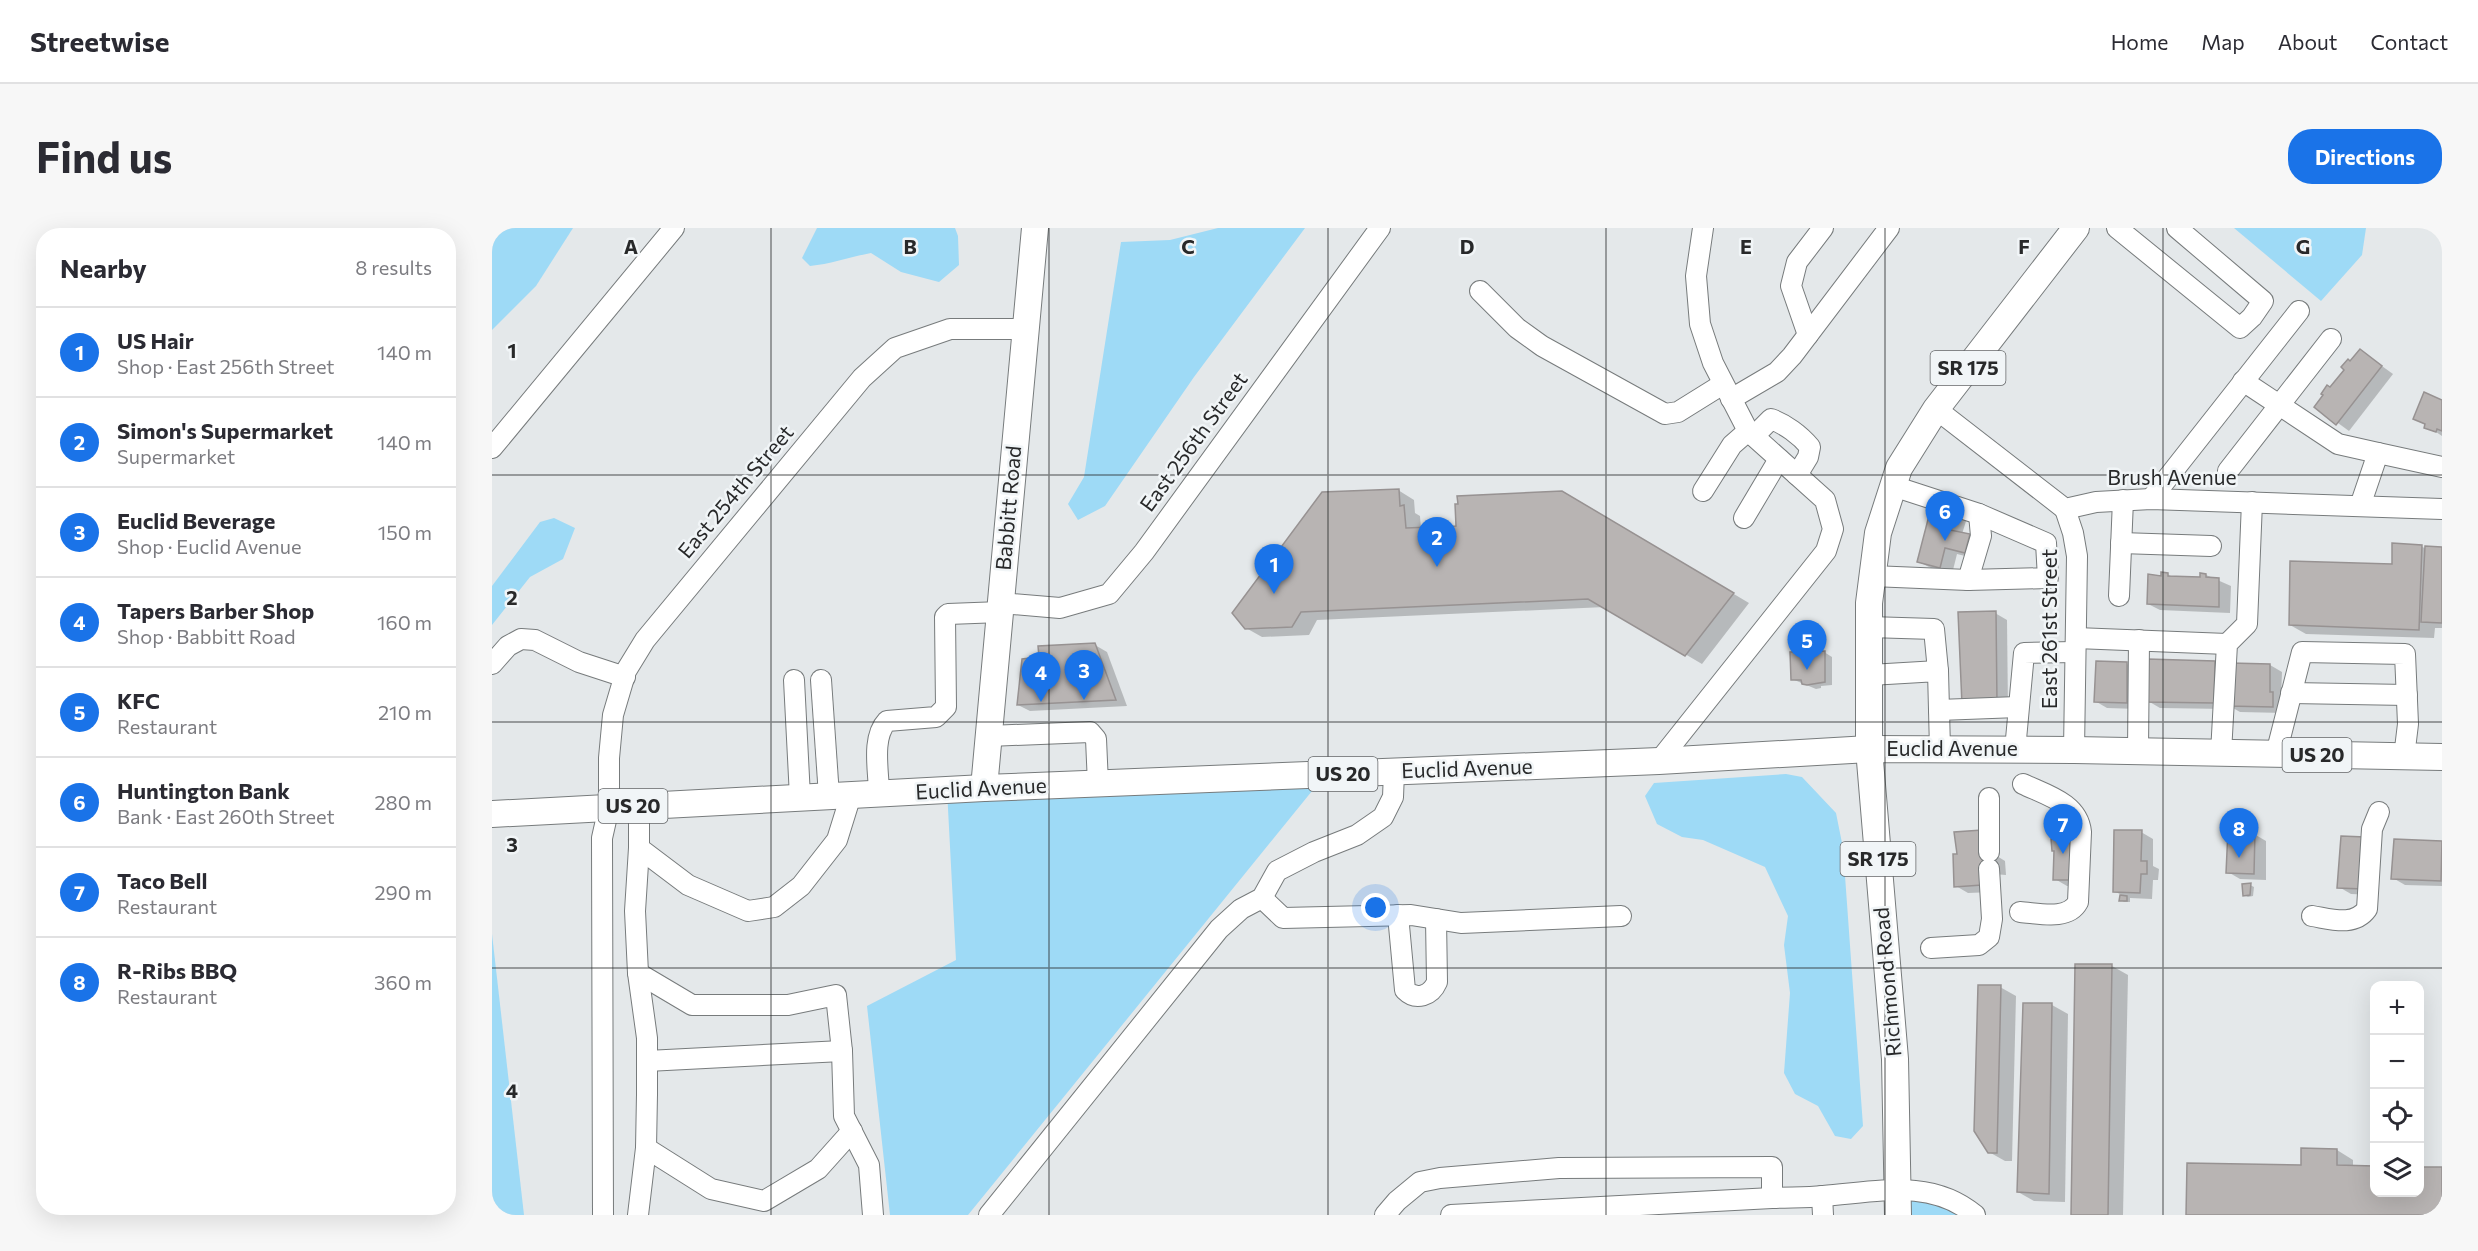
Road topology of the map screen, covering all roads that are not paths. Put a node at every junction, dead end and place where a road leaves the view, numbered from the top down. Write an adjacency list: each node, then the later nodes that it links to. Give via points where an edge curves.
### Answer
1 (674, 228): 21 (street)
2 (1035, 228): 13 (main road, Babbitt Road)
3 (1380, 228): 46 (street, East 256th Street, via 1144,552 1109,594 1060,609)
4 (1703, 228): 17 (street, via 1696,276 1700,324)
5 (1823, 228): 14 (street, via 1797,262 1791,286)
6 (1889, 228): 14 (street)
7 (2076, 228): 19 (main road, SR 175)
8 (2117, 228): 10 (street)
9 (2177, 228): 12 (street)
10 (2140, 235): 12 (street, via 2240,328)
11 (1480, 291): 17 (street, via 1517,328 1542,346 1665,414)
12 (2263, 301): 16 (street, via 2295,316)
13 (1024, 329): 46 (main road, Babbitt Road); 54 (street, East 254th Street, via 950,329 895,348 862,378 645,640)
14 (1808, 335): 17 (street, via 1777,372)
15 (2331, 339): 18 (street)
16 (2243, 381): 18 (street); 29 (street)
17 (1727, 391): 20 (street)
18 (2280, 404): 22 (street, via 2338,444); 25 (street)
19 (1936, 409): 27 (main road, SR 175, via 1899,468); 33 (street)
20 (1751, 434): 23 (street); 26 (street, via 1771,419 1805,442 1810,447 1808,458); 28 (street, via 1732,445)
21 (492, 448)
22 (2378, 453): 24 (street); 32 (street)
23 (1779, 459): 26 (street); 36 (street)
24 (2442, 467)
25 (2228, 471)
26 (1797, 475): 71 (street, via 1825,500 1833,529 1826,551)
27 (1893, 486): 35 (street); 41 (main road, SR 175, via 1878,533)
28 (1703, 491)
29 (2151, 499): 30 (street, Brush Avenue); 31 (street, Brush Avenue)
30 (2123, 500): 33 (street, Brush Avenue); 39 (street)
31 (2252, 502): 32 (street, Brush Avenue); 49 (street, via 2247,624)
32 (2360, 506): 34 (street, Brush Avenue)
33 (2065, 509): 37 (street, East 261st Street)
34 (2442, 509)
35 (1979, 514): 38 (street); 44 (street, via 1981,536)
36 (1744, 518)
37 (2073, 533): 38 (street); 43 (street, East 261st Street)
38 (2046, 543): 42 (street)
39 (2121, 543): 40 (street); 45 (street)
40 (2211, 546)
41 (1872, 576): 44 (street); 47 (main road, SR 175)
42 (2048, 578): 43 (street); 44 (street)
43 (2077, 578): 50 (street, East 261st Street)
44 (1968, 580)
45 (2119, 596)
46 (1001, 608): 61 (main road, Babbitt Road); 76 (street, East 256th Street, via 945,617 946,707 936,717 887,721 880,728)
47 (1869, 627): 52 (street, via 1934,629); 53 (main road, SR 175)
48 (2139, 640): 49 (street); 50 (street); 66 (street)
49 (2227, 644): 67 (street)
50 (2076, 645): 59 (street, via 2024,653); 65 (street, East 261st Street)
51 (492, 664): 54 (street, via 508,646 521,639 535,640 579,662)
52 (1938, 671): 53 (street); 60 (street)
53 (1870, 675): 62 (main road, SR 175)
54 (625, 677): 81 (street, East 254th Street, via 614,715)
55 (821, 680): 77 (street)
56 (794, 681): 78 (street)
57 (2291, 693): 58 (street); 58 (street, via 2302,652 2405,654); 68 (street)
58 (2407, 696): 69 (street)
59 (2018, 707): 60 (street); 64 (street)
60 (1939, 710): 63 (street)
61 (989, 736): 73 (street, via 1090,732 1096,739); 75 (main road, Babbitt Road)
62 (1869, 749): 63 (main road, Euclid Avenue / US 20); 71 (main road, Euclid Avenue / US 20); 97 (main road, Richmond Road / SR 175, via 1895,1059)
63 (1940, 749): 64 (main road, Euclid Avenue / US 20)
64 (2014, 750): 65 (main road, Euclid Avenue / US 20)
65 (2074, 750): 66 (main road, Euclid Avenue / US 20)
66 (2138, 751): 67 (main road, Euclid Avenue / US 20)
67 (2221, 753): 68 (main road, Euclid Avenue / US 20)
68 (2276, 754): 69 (main road, Euclid Avenue / US 20)
69 (2404, 757): 70 (main road, Euclid Avenue / US 20)
70 (2442, 758)
71 (1659, 761): 72 (main road, Euclid Avenue / US 20)
72 (1394, 772): 73 (main road, Euclid Avenue / US 20); 85 (street, via 1393,797 1383,817 1357,835 1277,871)
73 (1098, 784): 75 (main road, Euclid Avenue / US 20)
74 (2023, 784): 86 (street, via 2070,808 2080,821 2081,832 2075,908 2060,914)
75 (984, 788): 76 (main road, Euclid Avenue / US 20)
76 (879, 794): 77 (main road, Euclid Avenue / US 20)
77 (840, 796): 78 (main road, Euclid Avenue / US 20); 84 (street, via 837,840 801,886 774,907 748,911 708,894 688,885)
78 (800, 797): 80 (main road, Euclid Avenue / US 20)
79 (1989, 798): 91 (street, via 1989,937 1979,945)
80 (639, 806): 81 (main road, Euclid Avenue / US 20); 84 (street)
81 (609, 807): 83 (main road, Euclid Avenue / US 20); 104 (street, East 254th Street, via 601,862)
82 (2379, 812): 89 (street, via 2372,829 2367,909 2358,919)
83 (492, 814)
84 (639, 848): 92 (street, via 635,911)
85 (1262, 898): 87 (street, via 1283,918); 107 (street, via 1241,909 1218,929)
86 (2020, 912)
87 (1398, 915): 90 (street); 90 (street, via 1405,990 1416,996 1426,995 1437,982)
88 (1620, 916): 90 (street, via 1461,923)
89 (2312, 916)
90 (1436, 919)
91 (1931, 948)
92 (638, 973): 93 (street, via 692,1005 788,1005 836,995); 94 (street)
93 (842, 1051): 94 (street); 95 (street, via 844,1116)
94 (647, 1060): 96 (street)
95 (852, 1131): 96 (street, via 818,1169 764,1201 711,1189); 106 (street, via 869,1166)
96 (646, 1148): 105 (street)
97 (1896, 1188): 98 (street); 110 (main road, Richmond Road / SR 175); 111 (street, via 1930,1192)
98 (1822, 1206): 99 (street, via 1793,1197)
99 (1775, 1207): 100 (street); 108 (street, via 1772,1167 1559,1168 1420,1182)
100 (1655, 1209): 101 (street)
101 (1606, 1210): 102 (street)
102 (1558, 1211): 103 (street)
103 (1501, 1213): 109 (street)
104 (603, 1215)
105 (638, 1215)
106 (873, 1215)
107 (989, 1215)
108 (1385, 1215)
109 (1451, 1215)
110 (1898, 1215)
111 (1975, 1215)

